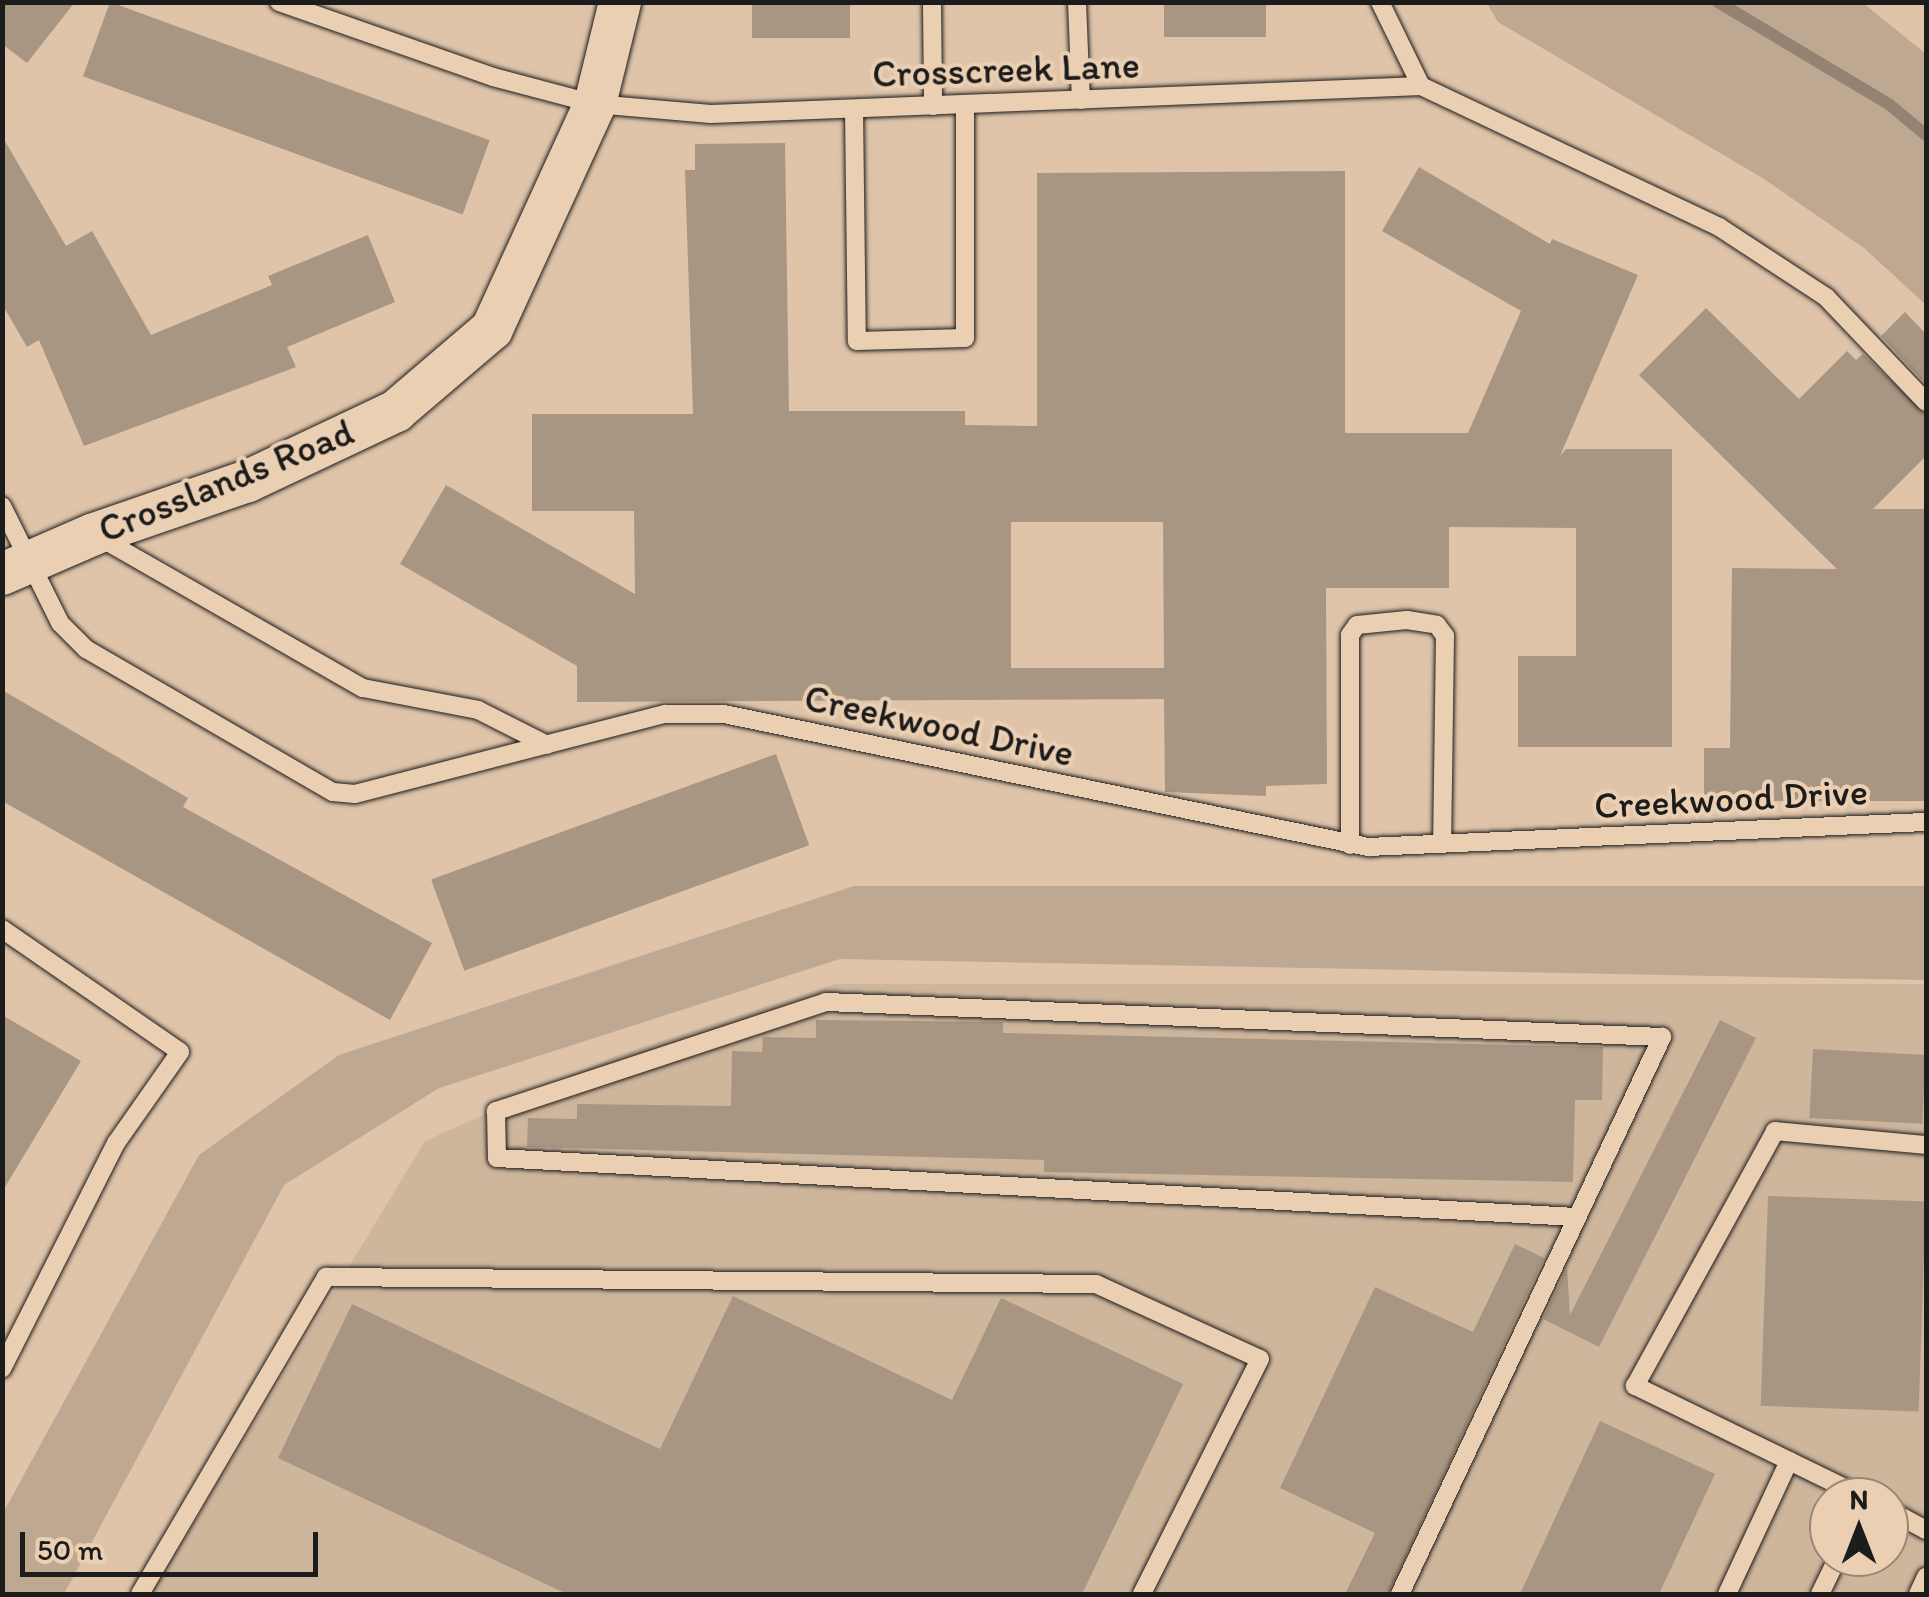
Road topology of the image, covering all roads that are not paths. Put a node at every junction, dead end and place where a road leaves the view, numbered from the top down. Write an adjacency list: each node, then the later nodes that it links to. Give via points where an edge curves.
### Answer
1 (279, 2): 6 (lane, Crosscreek Lane)
2 (620, 2): 9 (street, Crosslands Road)
3 (932, 2): 11 (lane)
4 (1077, 2): 8 (lane)
5 (1380, 2): 7 (lane)
6 (325, 10): 9 (lane, Crosscreek Lane)
7 (1421, 86): 8 (lane, Crosscreek Lane); 13 (lane, Crosscreek Lane, via 1720,227 1826,297)
8 (1081, 100): 10 (lane, Crosscreek Lane)
9 (594, 104): 12 (lane, Crosscreek Lane, via 711,114); 15 (street, Crosslands Road, via 492,329 396,411 248,481)
10 (965, 104): 11 (lane, Crosscreek Lane); 12 (lane, via 965,338 857,341)
11 (933, 106): 12 (lane, Crosscreek Lane)
12 (854, 109)
13 (1926, 402)
14 (2, 506): 16 (lane, Creekwood Drive)
15 (94, 534): 16 (street, Crosslands Road); 17 (lane, via 363,688 478,710)
16 (14, 569): 17 (lane, Creekwood Drive, via 86,649 333,792 355,794)
17 (547, 745): 20 (lane, Creekwood Drive, via 664,714 724,714)
18 (1926, 822): 19 (lane, Creekwood Drive)
19 (1442, 844): 20 (lane, Creekwood Drive); 20 (lane, via 1445,636 1437,626 1407,620 1357,625 1350,635)
20 (1350, 845)
21 (2, 929): 24 (lane, via 180,1052 116,1143)
22 (1926, 1145): 25 (lane, via 1776,1131 1635,1386)
23 (1577, 1217): 23 (lane, via 1662,1037 826,1002 496,1111 496,1158); 30 (lane)
24 (2, 1369)
25 (1790, 1461): 26 (lane); 31 (lane)
26 (1822, 1477)
27 (1926, 1577): 32 (lane)
28 (142, 1594): 29 (lane, via 326,1277 1096,1284 1260,1359)
29 (1142, 1594)
30 (1400, 1594)
31 (1727, 1594)
32 (1918, 1594)

